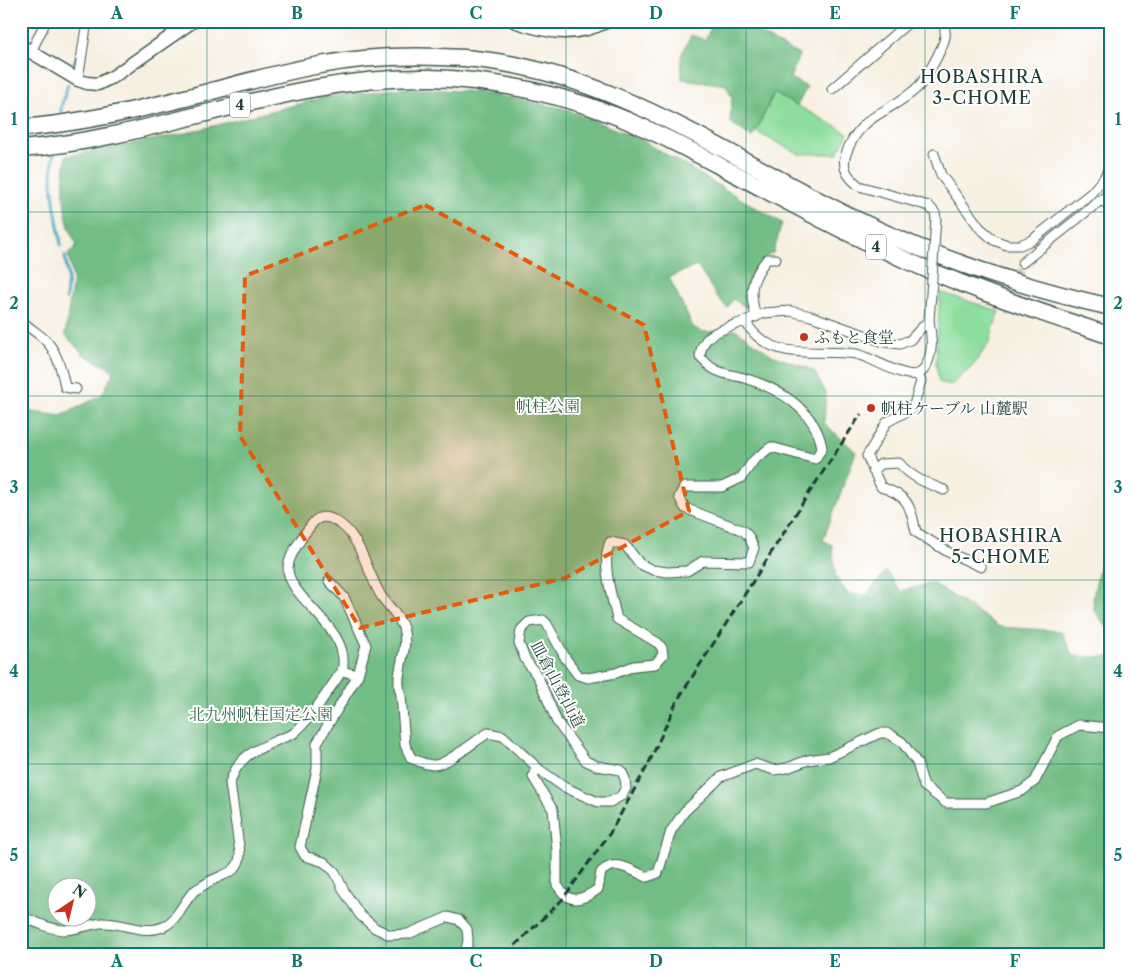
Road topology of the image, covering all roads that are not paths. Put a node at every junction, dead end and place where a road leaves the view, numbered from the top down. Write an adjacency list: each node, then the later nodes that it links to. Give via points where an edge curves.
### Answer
1 (46, 21): 8 (street)
2 (87, 21): 9 (street)
3 (193, 21): 9 (street, via 114,76 98,84)
4 (514, 21): 5 (street, via 563,33)
5 (608, 21)
6 (910, 21): 10 (street)
7 (944, 21): 23 (street, bridge, via 941,50 920,85 906,98 862,126 844,160 850,179 859,186 929,206 935,213)
8 (26, 49): 9 (street)
9 (78, 80)
10 (832, 89)
11 (21, 128): 20 (highway, 4, via 86,120 322,64 392,57 465,58 531,69 626,99 817,200 923,250 1022,285)
12 (21, 149): 25 (highway, 4, via 88,141 329,85 394,79 464,80 525,89 588,106 653,132 917,266 987,294)
13 (934, 154): 14 (street, via 941,175 980,228 994,240 1007,245 1020,245 1032,240 1090,193 1104,178)
14 (1111, 164)
15 (1111, 192): 16 (street)
16 (1103, 199): 17 (street); 19 (street)
17 (1111, 211)
18 (776, 259): 21 (street, via 767,259 753,282 751,298)
19 (1022, 263)
20 (1111, 307)
21 (756, 317): 23 (street, via 764,313 790,311 884,342 900,344 910,340); 24 (street)
22 (21, 319): 27 (street, via 47,342 60,364 65,387)
23 (929, 320): 26 (street, via 931,354 923,372)
24 (745, 321): 26 (street, via 752,332 771,346 788,352 857,354 900,373); 35 (street, 皿倉山登山道, via 711,334 700,347 700,357 716,371 771,387 790,400 810,419 820,435 822,448 815,459 771,447 754,460 741,478 722,487 684,487 679,497 685,508 744,531 754,548 749,562 703,561 687,571 653,570 640,564 625,545 610,542 606,551 611,598 617,619 658,643 662,654 655,664 588,678 578,675 543,620 529,622 521,630 519,643 525,659 538,677 558,722 586,761 622,770 626,788 621,796 610,802 598,802 564,787)
25 (1111, 336)
26 (918, 375): 28 (street, via 921,381 913,408 887,422 867,456)
27 (76, 389)
28 (873, 471): 29 (street, via 881,464 899,463 919,481); 30 (street, via 881,487 907,500 916,532)
29 (944, 490)
30 (981, 567)
31 (329, 581): 33 (street, via 344,597 366,645)
32 (342, 671): 33 (street); 35 (street, 皿倉山登山道, via 344,663 340,647 328,625 289,576 288,565 297,546 313,522 322,517 341,524 354,538 380,595 399,617 404,629 406,648 398,687 404,745 410,758 436,766 488,732 503,736); 36 (street, via 294,733 247,754 239,763 230,783 240,863 194,892 167,925 144,931 101,923 66,930 49,928)
33 (358, 675): 37 (street, via 317,743 318,769 300,847 305,856 324,862 336,872 360,915 374,928 390,935 408,934 448,917 459,920 468,929)
34 (1111, 728): 35 (street, via 1080,725 1058,736 1036,781 1022,791 986,803 946,802 924,786 917,763 902,742 886,732 829,757 787,768 774,770 755,764 721,777 684,812 671,831 658,873 647,877 619,865 608,866 601,872 598,889 588,896 574,899 568,898 557,885 552,810 533,777)
35 (536, 766)
36 (21, 916)
37 (465, 954)

